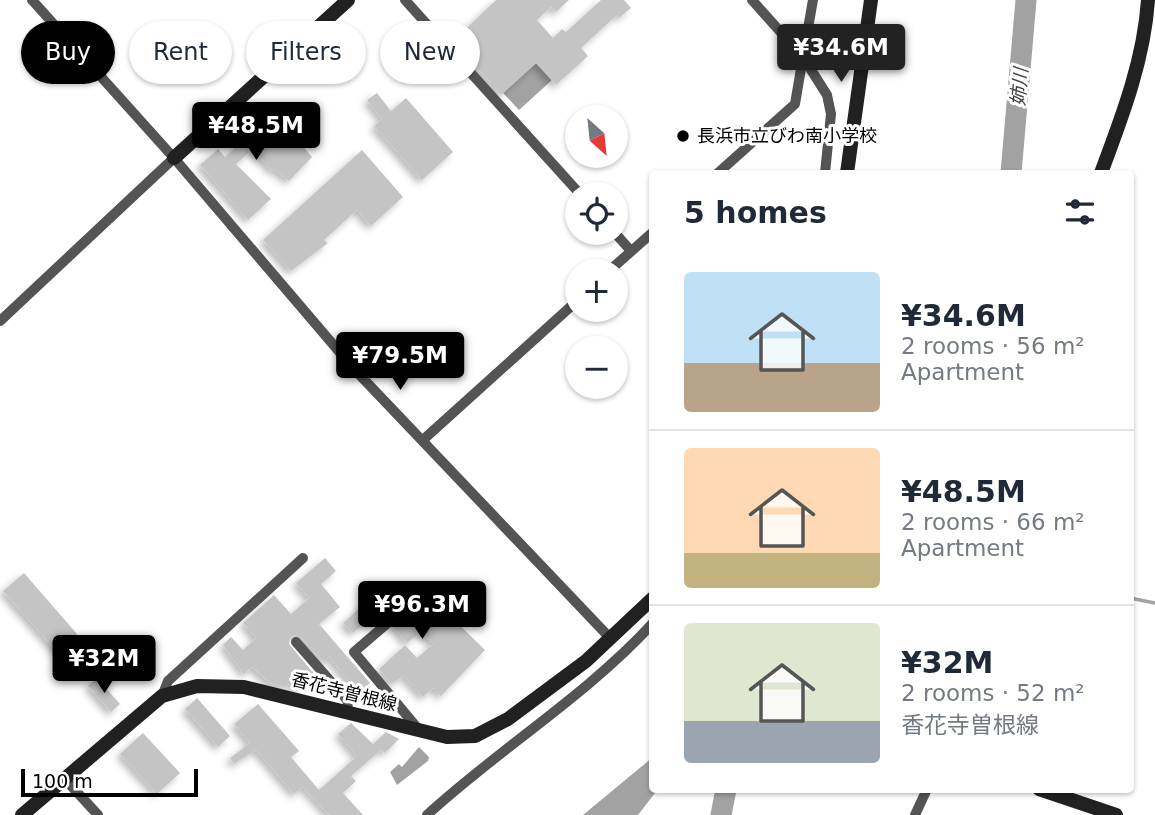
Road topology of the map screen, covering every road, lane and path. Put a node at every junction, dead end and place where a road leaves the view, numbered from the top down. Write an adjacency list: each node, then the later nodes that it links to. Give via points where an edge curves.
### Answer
1 (32, 0): 11 (street)
2 (348, 0): 11 (main road)
3 (405, 0): 16 (street)
4 (752, 0): 10 (street)
5 (813, 0): 10 (street)
6 (871, 0): 14 (main road)
7 (1148, 0): 9 (main road)
8 (1155, 14): 9 (street)
9 (1146, 29): 15 (main road, via 1123,116)
10 (803, 57): 12 (street, via 795,104); 13 (street, via 827,95 831,114)
11 (174, 158): 22 (street); 23 (street, via 354,369)
12 (721, 170)
13 (825, 170)
14 (847, 170)
15 (1102, 170)
16 (569, 182)
17 (649, 235): 19 (street)
18 (626, 245): 19 (street)
19 (631, 251): 20 (street)
20 (622, 259)
21 (565, 312): 23 (street)
22 (0, 321)
23 (424, 439): 28 (street)
24 (303, 558): 30 (street, via 168,681)
25 (649, 602): 28 (main road, 香花寺曽根線)
26 (390, 621): 32 (street, via 354,652)
27 (649, 627): 38 (street, via 605,670)
28 (611, 639): 32 (main road, 香花寺曽根線, via 484,733 457,738)
29 (296, 642): 31 (street, via 348,701)
30 (162, 696): 31 (main road, 香花寺曽根線, via 216,684); 33 (main road, 香花寺曽根線)
31 (347, 712): 32 (main road, 香花寺曽根線)
32 (419, 730)
33 (64, 778): 36 (main road, 香花寺曽根線); 37 (street)
34 (925, 793): 39 (street)
35 (1051, 793): 40 (main road)
36 (22, 815)
37 (98, 815)
38 (427, 815)
39 (915, 815)
40 (1116, 815)

